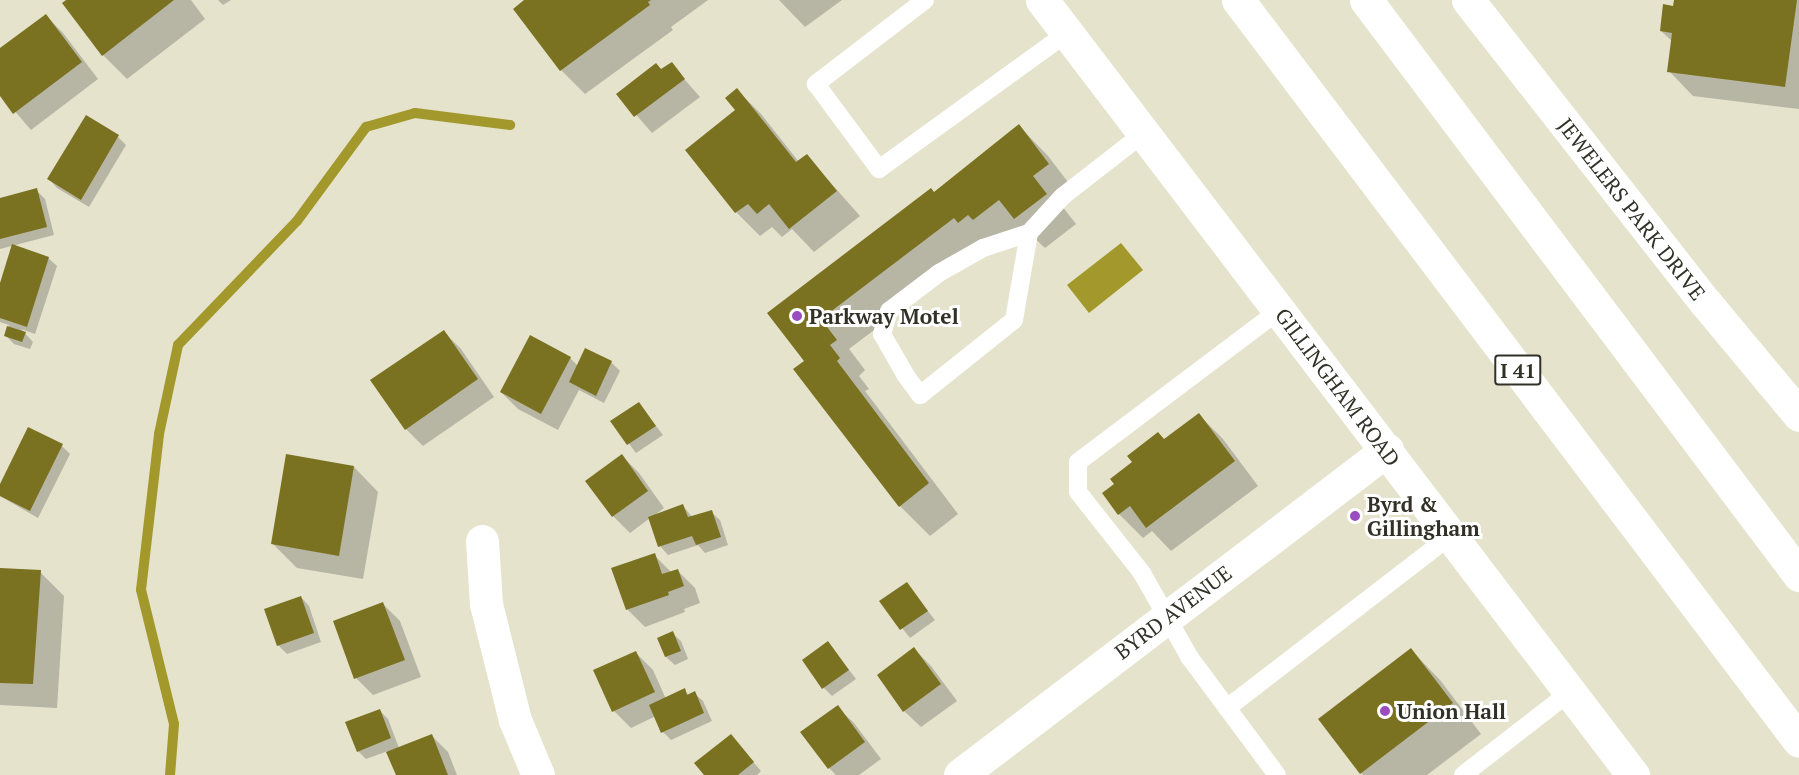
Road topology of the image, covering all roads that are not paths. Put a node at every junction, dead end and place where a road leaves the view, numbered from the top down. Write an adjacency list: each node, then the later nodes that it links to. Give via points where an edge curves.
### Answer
1 (925, 0): 6 (lane, via 816,84 879,169)
2 (1042, 0): 6 (main road, GILLINGHAM ROAD)
3 (1238, 0): 18 (main road, I 41)
4 (1366, 0): 14 (main road)
5 (1468, 0): 10 (main road, JEWELERS PARK DRIVE, via 1705,302)
6 (1067, 33): 7 (main road, GILLINGHAM ROAD)
7 (1144, 133): 8 (lane, via 1063,196); 9 (main road, GILLINGHAM ROAD)
8 (1029, 233): 8 (lane, via 983,248 939,273 889,311 882,334 920,394 1014,320)
9 (1280, 310): 11 (main road, GILLINGHAM ROAD); 15 (lane, via 1078,462 1078,492 1142,573)
10 (1796, 404)
11 (1387, 450): 12 (main road, GILLINGHAM ROAD); 15 (main road, BYRD AVENUE)
12 (1452, 535): 16 (main road, GILLINGHAM ROAD); 17 (lane)
13 (482, 541): 19 (main road, via 486,604 515,720)
14 (1799, 575)
15 (1167, 616): 17 (lane, via 1190,658); 20 (main road, BYRD AVENUE)
16 (1570, 692): 22 (lane); 23 (main road, GILLINGHAM ROAD)
17 (1227, 708): 21 (lane)
18 (1799, 741)
19 (538, 775)
20 (960, 775)
21 (1277, 775)
22 (1463, 775)
23 (1633, 775)

